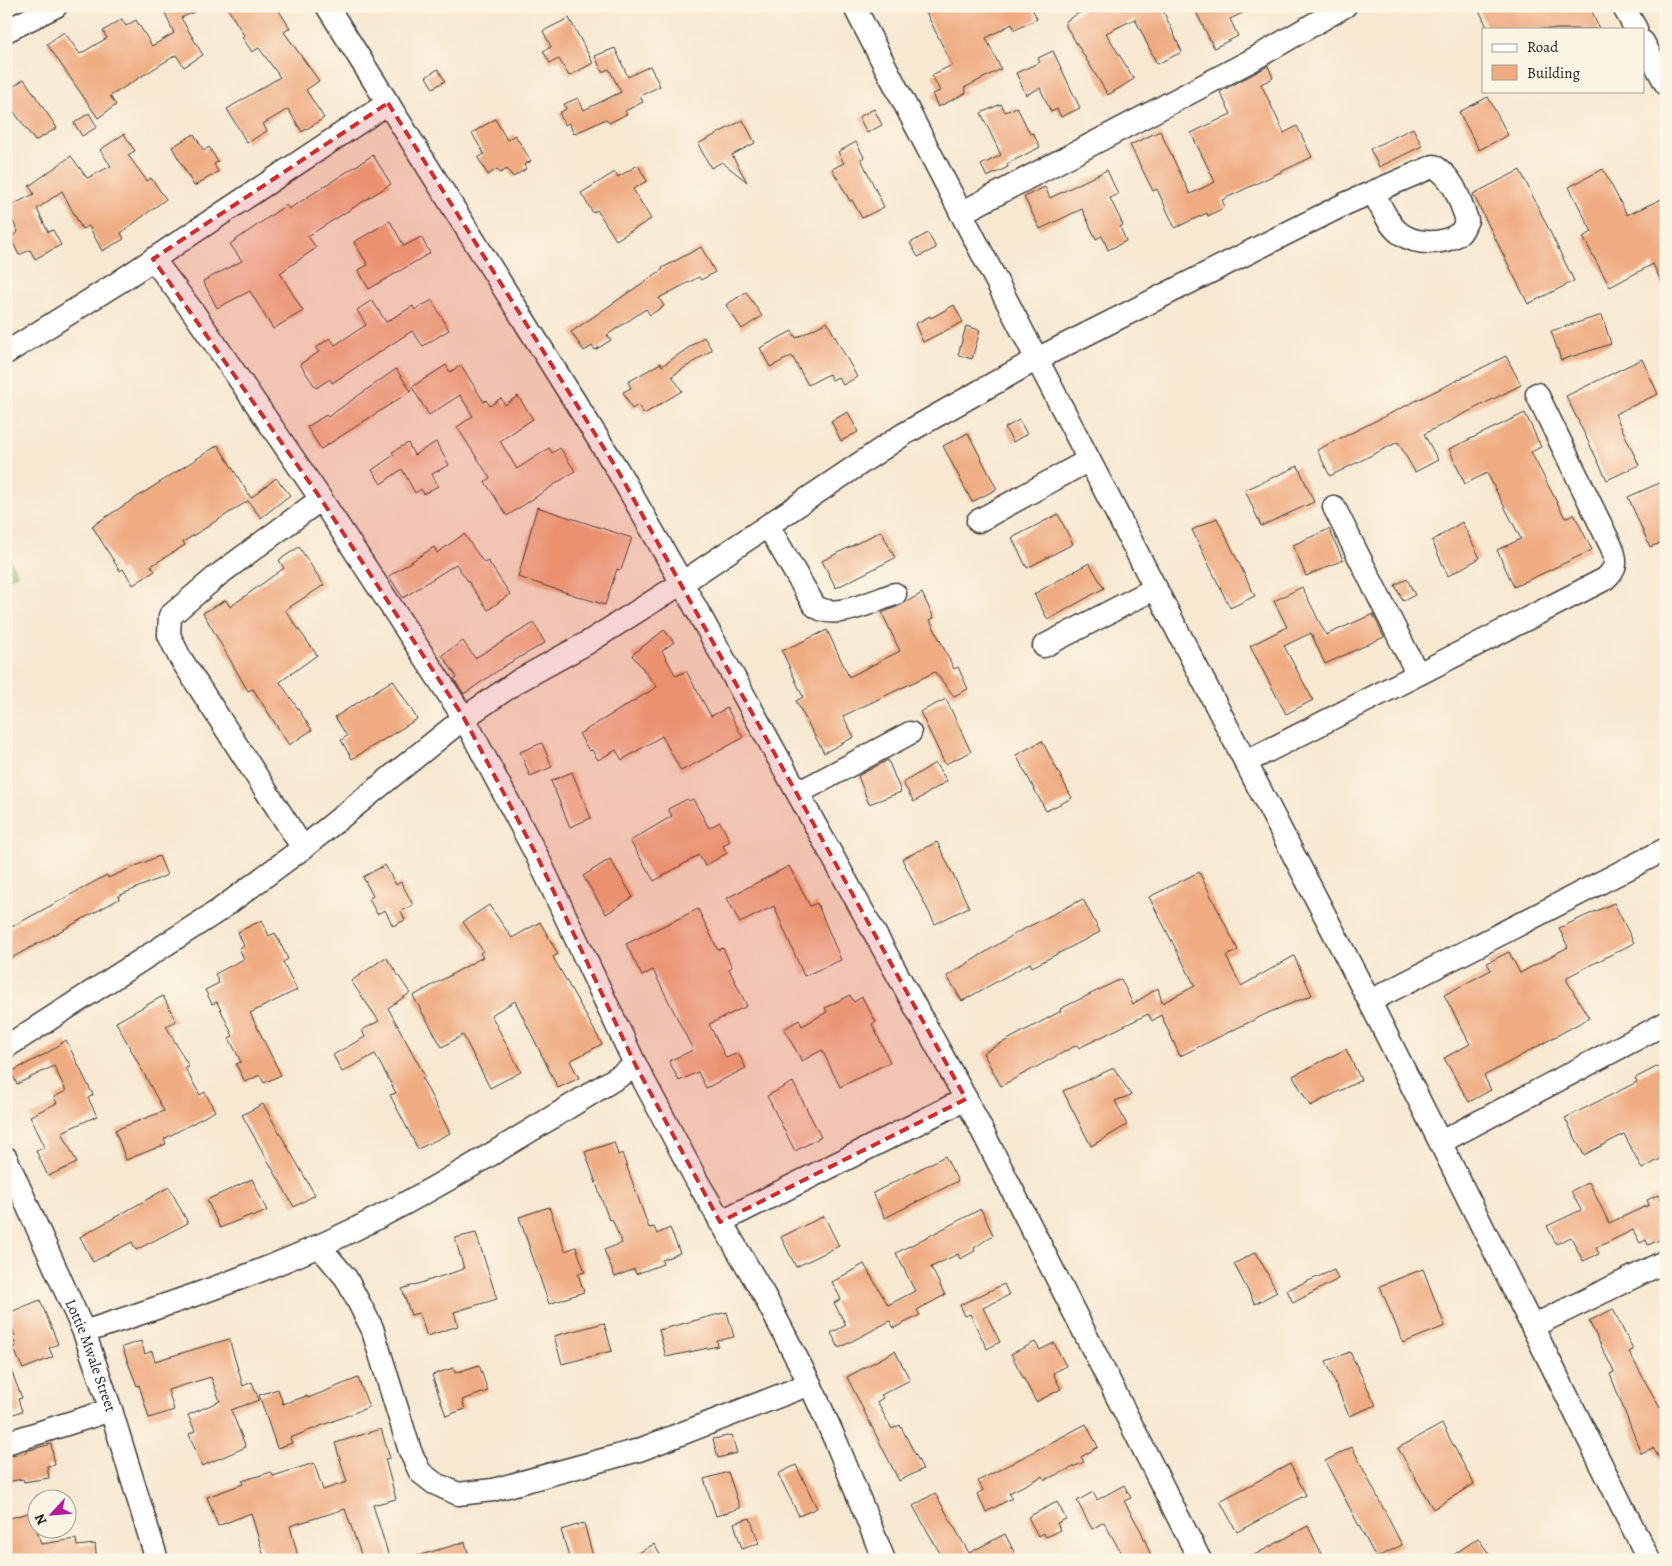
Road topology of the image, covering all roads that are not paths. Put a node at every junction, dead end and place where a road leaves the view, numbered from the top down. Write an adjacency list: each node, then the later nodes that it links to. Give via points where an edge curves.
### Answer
1 (56, 6): 7 (street)
2 (327, 6): 10 (street)
3 (854, 6): 12 (street)
4 (1345, 6): 12 (street, via 1252,60)
5 (1623, 6): 6 (street)
6 (1635, 28)
7 (6, 31)
8 (1653, 46): 9 (street)
9 (1666, 84)
10 (388, 104): 13 (street); 22 (street, via 617,469)
11 (1374, 192): 15 (street)
12 (961, 213): 15 (street)
13 (153, 259): 14 (street); 18 (street)
14 (6, 353)
15 (1037, 359): 17 (street); 21 (street, via 904,434)
16 (1537, 394): 26 (street, via 1612,548 1617,561 1614,571 1605,579)
17 (1089, 460): 20 (street); 23 (street)
18 (320, 499): 27 (street); 31 (street, via 217,576 170,616 169,635 179,656)
19 (1334, 507): 26 (street)
20 (978, 521)
21 (768, 526): 22 (street); 24 (street, via 814,606 820,611 834,614)
22 (682, 583): 27 (street, via 587,643 518,681); 30 (street)
23 (1156, 588): 25 (street); 29 (street)
24 (895, 594)
25 (1044, 646)
26 (1417, 673): 29 (street)
27 (464, 718): 31 (street); 36 (street, via 537,856)
28 (910, 733): 30 (street)
29 (1246, 762): 33 (street)
30 (798, 793): 37 (street)
31 (303, 848): 35 (street, via 218,911)
32 (1666, 850): 33 (street)
33 (1370, 1001): 38 (street)
34 (1666, 1023): 38 (street)
35 (6, 1047)
36 (636, 1066): 40 (street); 41 (street, via 430,1190)
37 (966, 1099): 40 (street); 51 (street)
38 (1441, 1142): 43 (street)
39 (6, 1158): 44 (street, Lottie Mwale Street)
40 (720, 1222): 45 (street, via 764,1295)
41 (319, 1246): 44 (street, via 185,1298); 45 (street, via 346,1278 372,1328 410,1451 420,1472 434,1483 458,1494 493,1490 638,1450)
42 (1666, 1261): 43 (street)
43 (1533, 1326): 52 (street)
44 (84, 1332): 46 (street, Lottie Mwale Street)
45 (810, 1384): 50 (street)
46 (112, 1410): 47 (street); 49 (street, Lottie Mwale Street)
47 (6, 1443)
48 (1666, 1558): 53 (street)
49 (157, 1560)
50 (884, 1560)
51 (1200, 1560)
52 (1649, 1560)
53 (1662, 1560)

